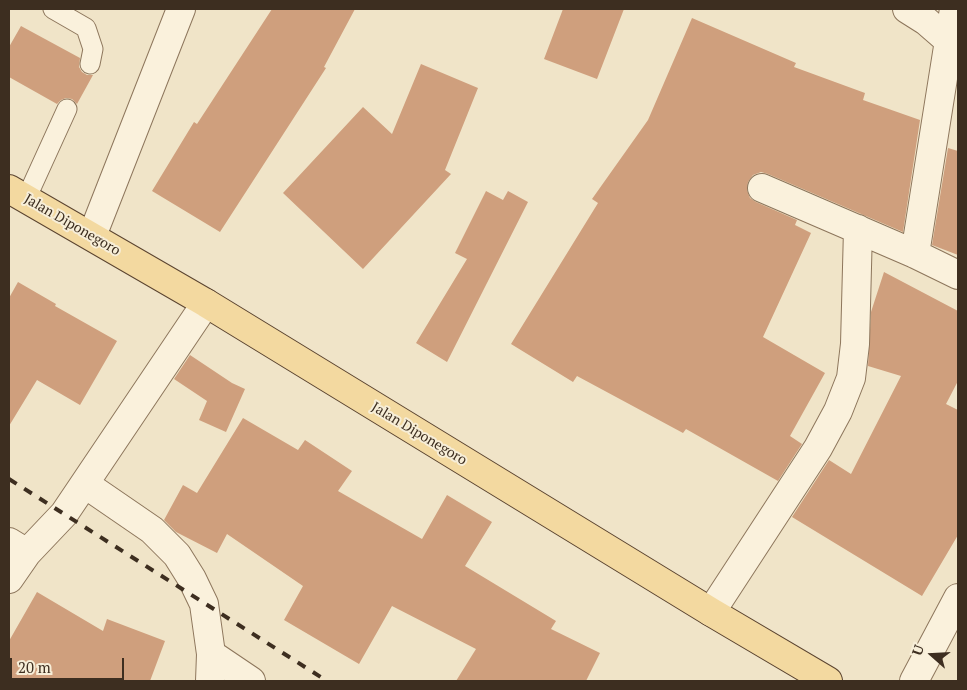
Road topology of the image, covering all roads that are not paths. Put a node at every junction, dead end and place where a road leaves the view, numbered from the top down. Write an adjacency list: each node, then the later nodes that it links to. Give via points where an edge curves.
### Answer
1 (53, 9): 6 (lane, via 86,28 93,49)
2 (182, 9): 11 (street)
3 (907, 9): 5 (street)
4 (954, 9): 5 (street)
5 (954, 43): 12 (street)
6 (90, 64)
7 (67, 109): 9 (lane)
8 (762, 188): 10 (street)
9 (17, 194): 11 (main road, Jalan Diponegoro)
10 (858, 229): 12 (street); 19 (street, via 851,378 818,448)
11 (92, 236): 14 (main road, Jalan Diponegoro)
12 (915, 254): 13 (street)
13 (958, 275)
14 (206, 303): 15 (street); 19 (main road, Jalan Diponegoro)
15 (85, 484): 16 (street, via 64,514); 20 (street, via 152,530 177,555 204,604)
16 (18, 548): 17 (street)
17 (9, 579)
18 (958, 598): 24 (street)
19 (711, 612): 23 (main road, Jalan Diponegoro)
20 (211, 654): 21 (street); 22 (street)
21 (210, 681)
22 (251, 681)
23 (828, 681)
24 (914, 681)

